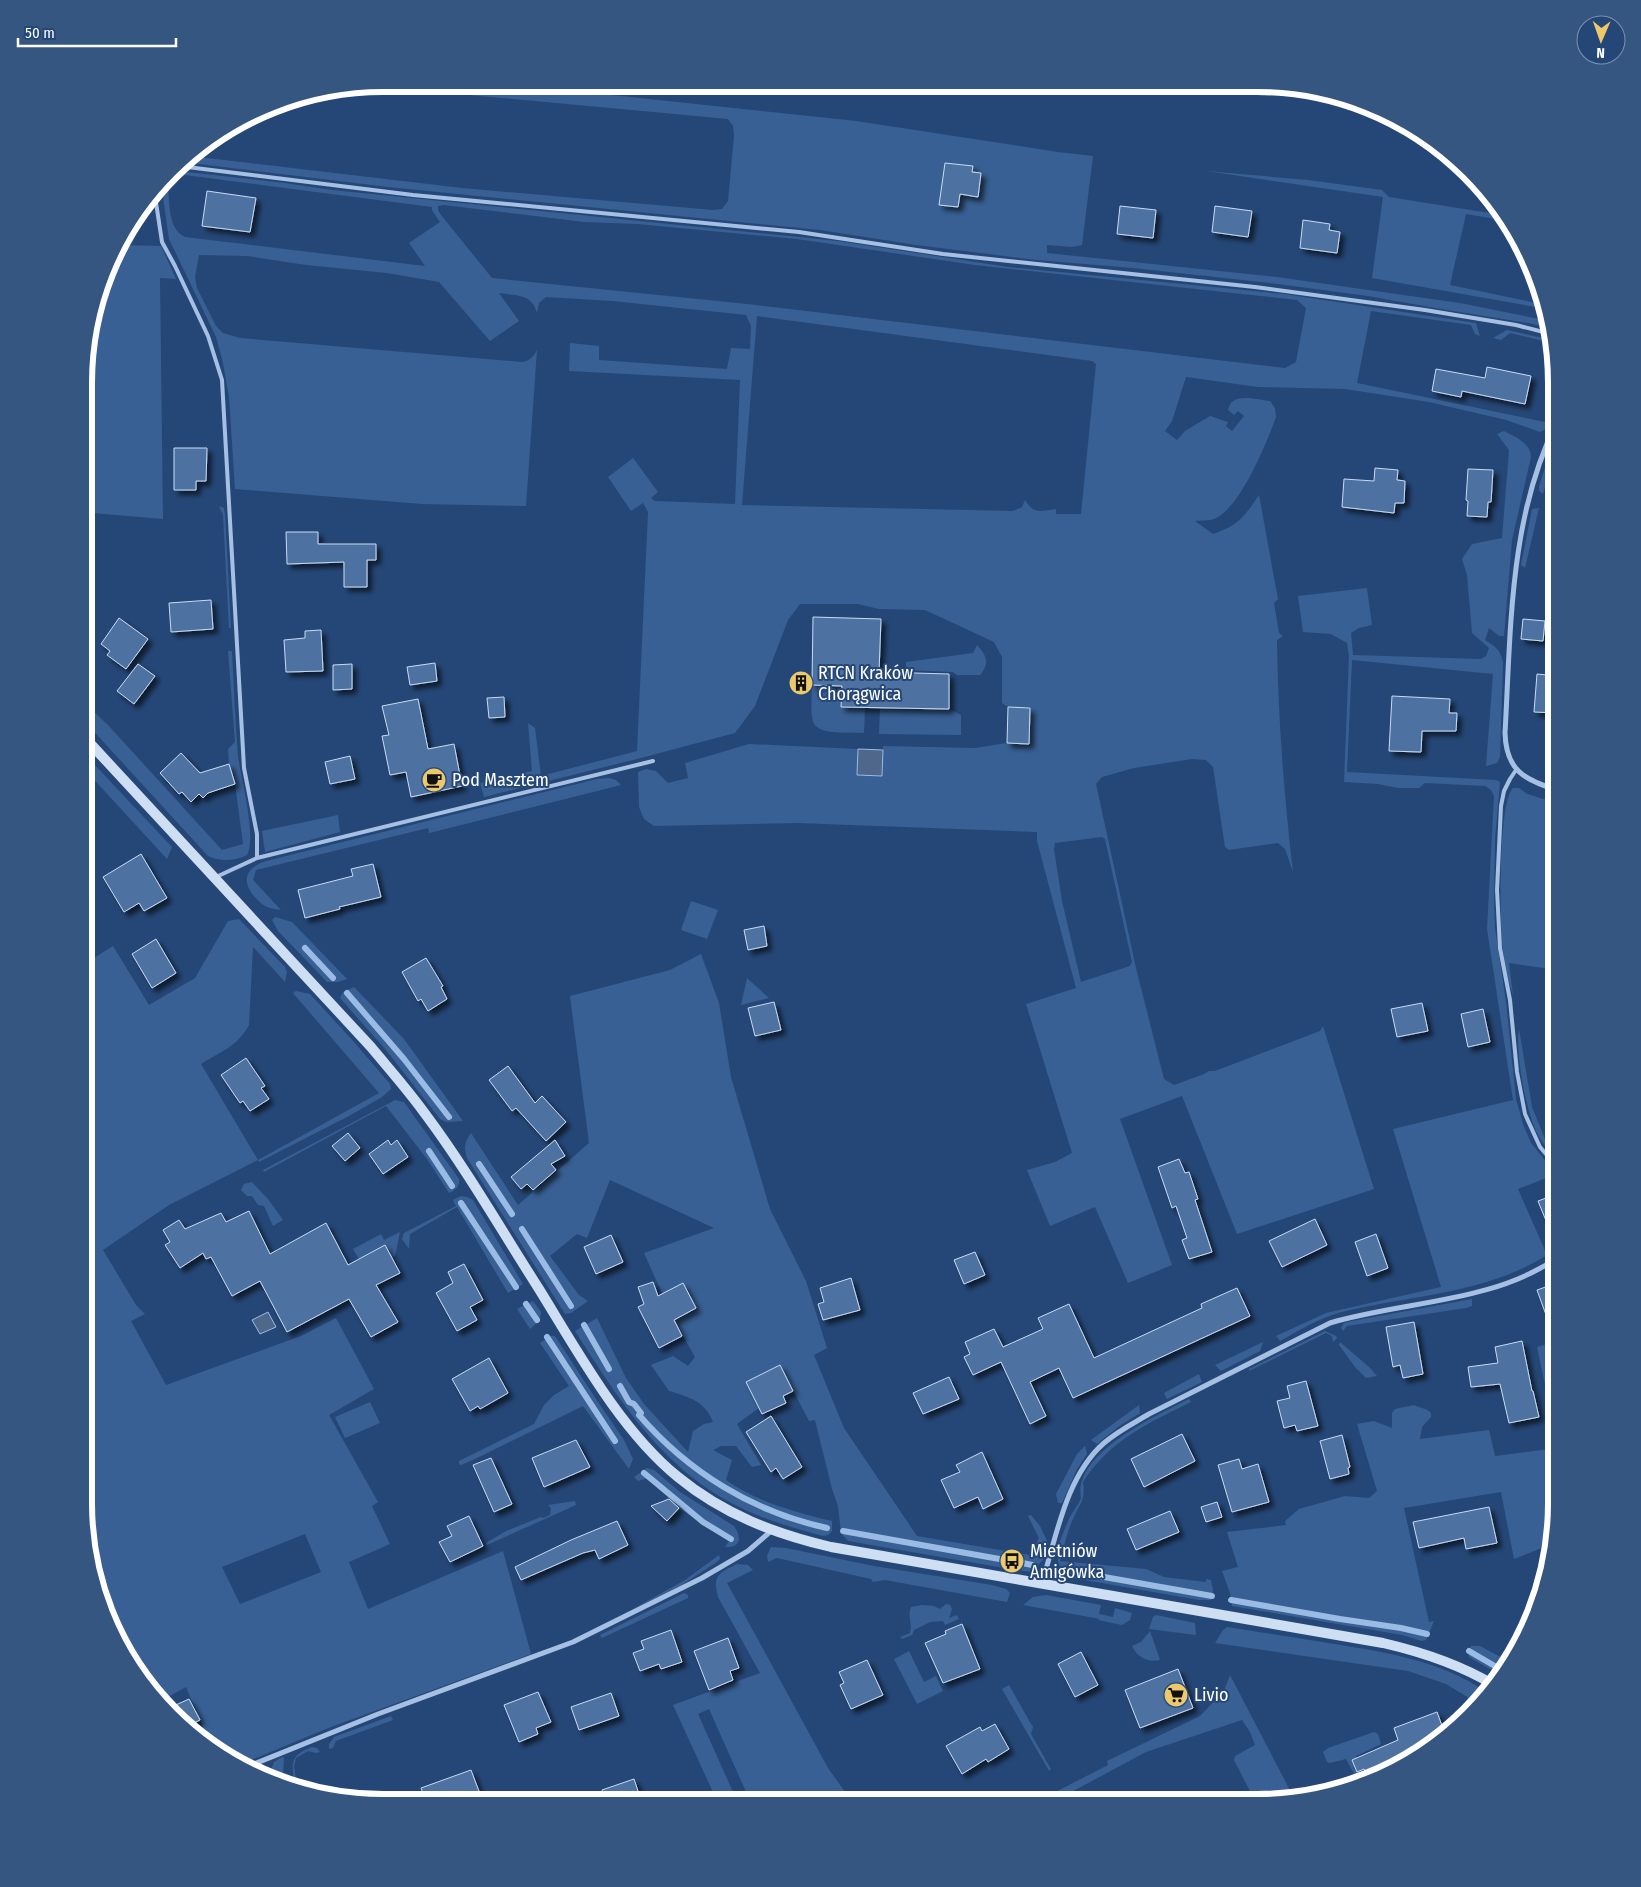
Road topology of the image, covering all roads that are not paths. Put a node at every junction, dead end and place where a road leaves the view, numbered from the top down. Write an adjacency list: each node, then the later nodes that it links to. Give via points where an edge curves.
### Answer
1 (190, 167): 3 (lane, via 413,195 799,232 943,254 1265,288 1425,310)
2 (156, 203): 9 (lane, via 162,242 208,336 222,380 244,768 257,834)
3 (1544, 332)
4 (1548, 440): 7 (street, via 1529,500 1515,571 1505,746)
5 (93, 745): 10 (street)
6 (653, 761): 9 (lane)
7 (1516, 770): 8 (street, via 1529,781); 11 (lane, via 1504,791 1501,806 1497,890 1500,948 1510,1000 1519,1088 1525,1114)
8 (1548, 787)
9 (257, 858): 10 (lane)
10 (214, 878): 13 (street, via 371,1047 426,1114 480,1194 599,1386 640,1440 676,1476 702,1496)
11 (1548, 1157)
12 (1548, 1263): 14 (street, via 1477,1292 1330,1323 1121,1430 1099,1448 1076,1479)
13 (771, 1531): 14 (street, via 831,1547); 16 (street, via 748,1551 702,1578 573,1642)
14 (1041, 1584): 15 (street, via 1383,1643 1428,1654)
15 (1487, 1682)
16 (255, 1764)

